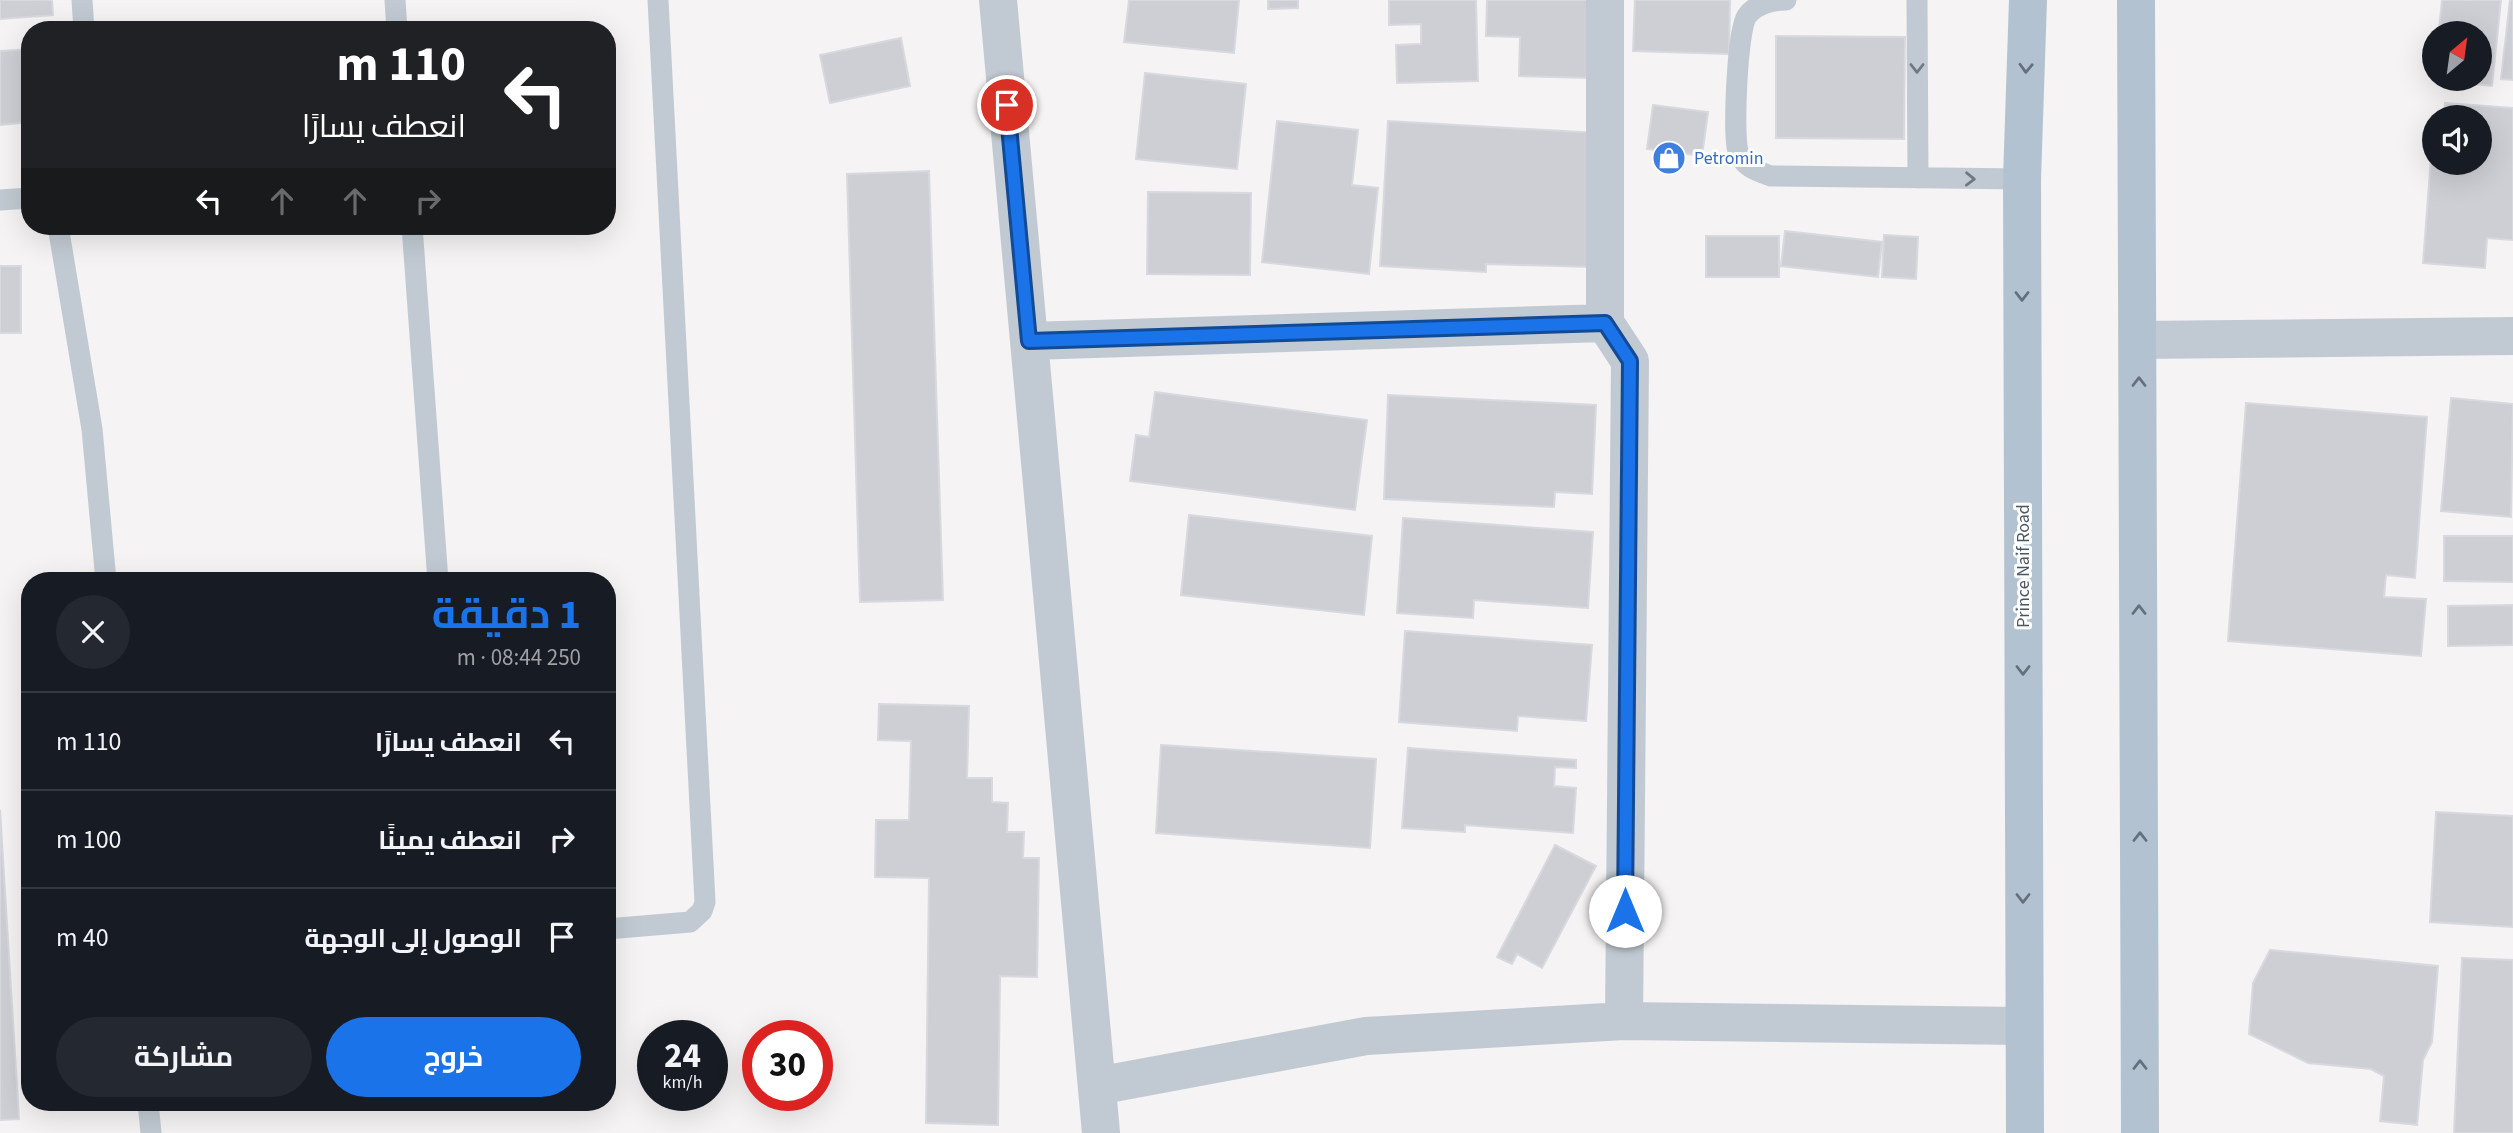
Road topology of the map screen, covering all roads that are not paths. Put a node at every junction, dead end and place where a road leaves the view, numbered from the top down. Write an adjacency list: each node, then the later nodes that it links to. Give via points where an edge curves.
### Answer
1 (82, 0): 10 (lane)
2 (395, 0): 11 (lane)
3 (658, 0): 24 (lane, via 705,902 690,922)
4 (998, 0): 21 (street)
5 (1605, 0): 18 (street)
6 (1786, 0): 12 (lane, via 1770,1 1747,15 1738,40 1738,151 1750,169 1771,176)
7 (1917, 0): 12 (lane, one-way to 12)
8 (2028, 0): 13 (main road, Prince Naif Road, one-way to 13)
9 (2136, 0): 20 (main road)
10 (83, 21)
11 (396, 21)
12 (1918, 178): 13 (lane, one-way to 13)
13 (2022, 179): 26 (main road, Prince Naif Road, one-way to 26)
14 (21, 199): 15 (lane)
15 (0, 200)
16 (60, 235): 22 (lane, via 92,429)
17 (413, 235): 23 (lane)
18 (1605, 323): 21 (street); 25 (street, via 1630,361)
19 (2513, 336): 20 (street)
20 (2139, 340): 29 (main road, one-way to 20)
21 (1029, 341): 27 (street)
22 (105, 572)
23 (437, 572)
24 (616, 928)
25 (1624, 1021): 26 (street); 27 (street, via 1366,1036)
26 (2023, 1026): 32 (main road, Prince Naif Road)
27 (1097, 1086): 31 (street)
28 (149, 1111): 30 (lane)
29 (2145, 1131)
30 (150, 1133)
31 (1101, 1133)
32 (2025, 1133)

